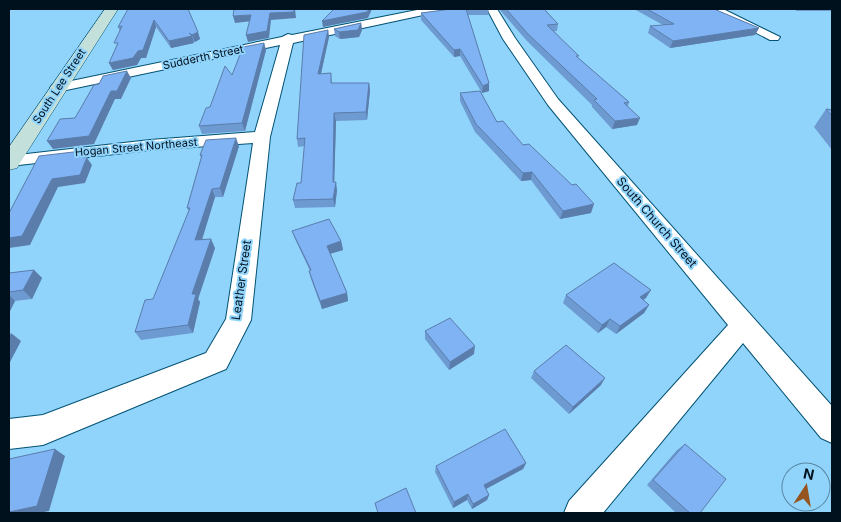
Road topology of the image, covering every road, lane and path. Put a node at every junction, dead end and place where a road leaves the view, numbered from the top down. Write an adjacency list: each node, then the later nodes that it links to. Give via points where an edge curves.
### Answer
1 (111, 9): 8 (street, South Lee Street)
2 (437, 9): 5 (street, Sudderth Street)
3 (492, 9): 11 (street, South Church Street, via 553,102)
4 (719, 11): 6 (street)
5 (393, 13): 7 (street, Sudderth Street)
6 (774, 37)
7 (288, 38): 8 (street, Sudderth Street); 9 (street, Leather Street)
8 (57, 88): 10 (street, South Lee Street)
9 (262, 138): 10 (street, Hogan Street Northeast, via 131,146); 13 (street, Leather Street, via 246,238 238,320 216,361 43,430)
10 (9, 162)
11 (744, 324): 12 (street, South Church Street); 14 (street)
12 (832, 428)
13 (9, 434)
14 (581, 513)

